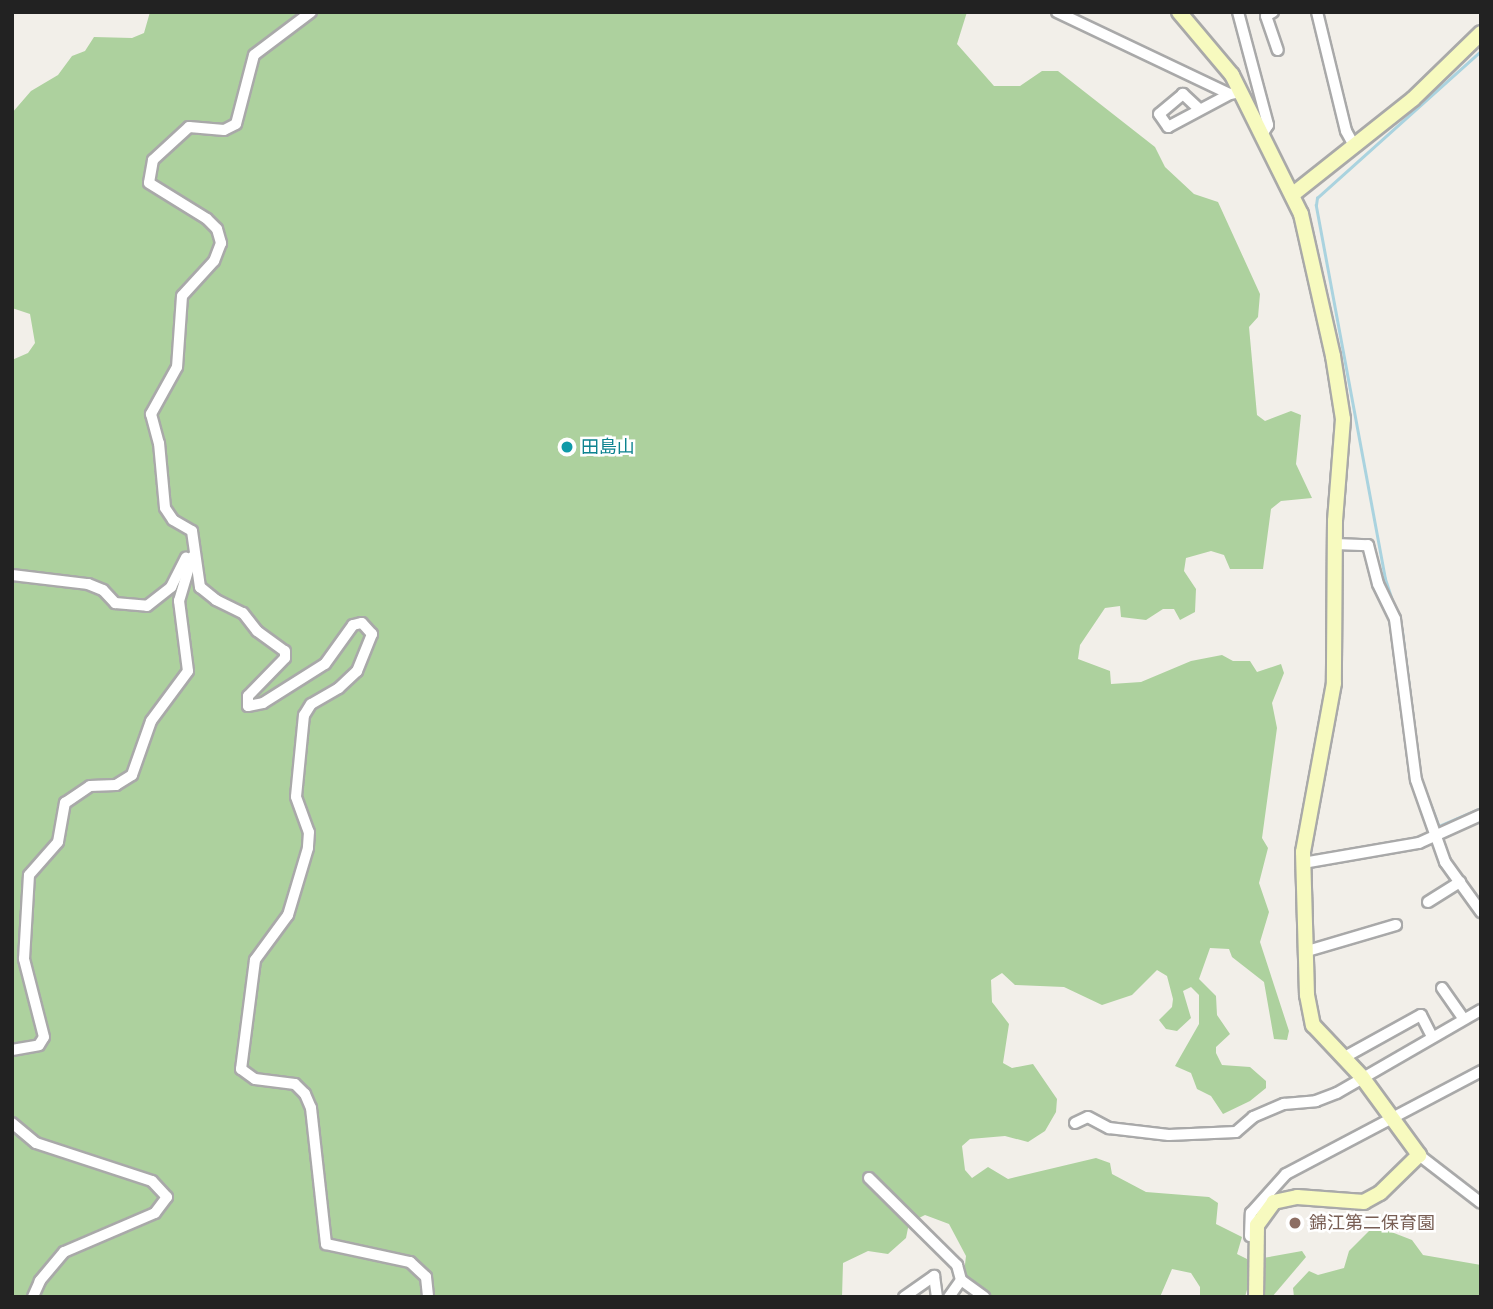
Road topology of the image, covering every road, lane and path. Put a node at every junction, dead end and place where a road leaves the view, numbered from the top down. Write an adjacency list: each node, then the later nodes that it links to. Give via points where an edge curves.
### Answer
1 (311, 12): 16 (street, via 254,55 236,124 231,129 199,127 180,132 158,153 148,175 157,190 212,224 221,243 214,261 182,296 177,367 151,414 165,508 168,516 192,531)
2 (1057, 12): 7 (street)
3 (1179, 12): 10 (street)
4 (1238, 12): 12 (street, via 1268,125)
5 (1273, 12): 9 (street, via 1265,16)
6 (1317, 12): 13 (street, via 1346,131)
7 (1077, 16): 10 (street)
8 (1481, 33): 13 (street)
9 (1278, 50)
10 (1236, 93): 11 (street); 12 (street)
11 (1198, 108)
12 (1263, 133): 14 (street)
13 (1355, 147): 14 (street)
14 (1292, 195): 15 (street, via 1308,236 1343,419)
15 (1335, 544): 19 (street, via 1368,545 1378,584 1395,619 1414,772); 20 (street, via 1334,683)
16 (194, 550): 17 (street, via 171,587 147,606 115,603 88,583); 30 (street, via 179,601 188,671 151,721 132,775 116,785 90,786 65,803 58,842 29,875 24,959 44,1037 39,1045); 43 (street, via 197,576 207,595 243,613 257,631 285,651 285,658 248,695 248,706 263,703 325,664 353,625 362,623 372,634 356,671 339,688 311,704 304,715 296,797 309,832 308,848 288,915 256,960 240,1058 245,1075 295,1084 308,1101 326,1244 410,1262 426,1277)
17 (12, 575)
18 (1481, 815): 19 (street)
19 (1437, 836): 20 (street); 21 (street, via 1445,862)
20 (1303, 863): 25 (street)
21 (1460, 882): 22 (street); 23 (street)
22 (1428, 902)
23 (1481, 912)
24 (1396, 925): 25 (street)
25 (1304, 952): 31 (street, via 1313,1025)
26 (1442, 988): 28 (street)
27 (1481, 1010): 28 (street)
28 (1463, 1018): 29 (street)
29 (1432, 1037): 31 (street, via 1421,1015); 33 (street)
30 (12, 1050)
31 (1343, 1058): 33 (street)
32 (1481, 1071): 34 (street)
33 (1362, 1077): 34 (street); 36 (street, via 1323,1099 1290,1101 1230,1133 1124,1131 1088,1117)
34 (1394, 1119): 37 (street); 40 (street, via 1294,1169 1277,1183 1251,1213 1252,1259)
35 (12, 1123): 42 (street, via 36,1143 152,1181 167,1197 155,1213 64,1252)
36 (1075, 1123)
37 (1419, 1155): 39 (street); 40 (street, via 1380,1193 1364,1202 1297,1197 1274,1202 1257,1225)
38 (869, 1178): 41 (street, via 951,1258)
39 (1481, 1203)
40 (1257, 1261): 48 (street)
41 (961, 1280): 46 (street); 47 (street)
42 (33, 1297)
43 (428, 1297)
44 (904, 1297): 45 (street, via 934,1276)
45 (937, 1297)
46 (949, 1297)
47 (984, 1297)
48 (1256, 1297)

